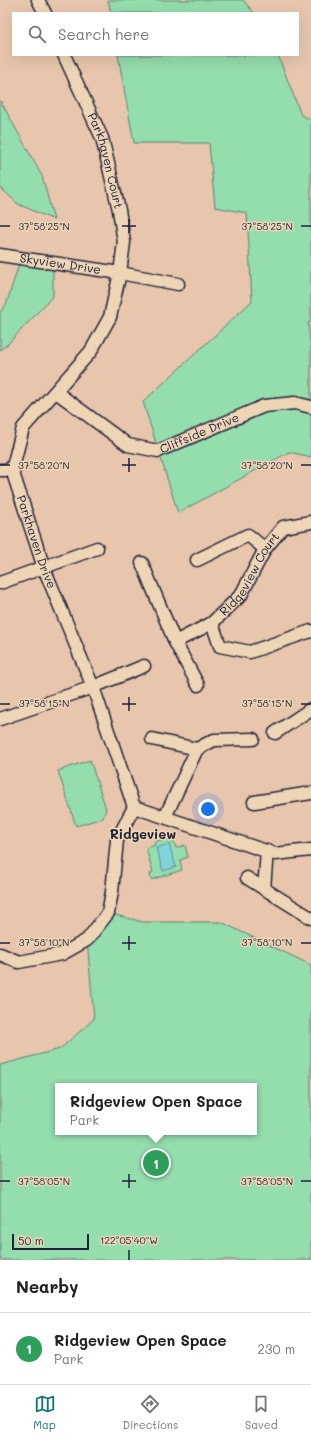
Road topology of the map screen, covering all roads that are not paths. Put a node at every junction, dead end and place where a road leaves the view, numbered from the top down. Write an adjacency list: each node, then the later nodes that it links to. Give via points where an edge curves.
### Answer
1 (38, 0): 2 (street)
2 (44, 12)
3 (64, 56): 5 (street, Parkhaven Court, via 102,138 124,242)
4 (0, 255): 5 (street, Skyview Drive)
5 (120, 273): 6 (street, Skyview Drive); 7 (street, Parkhaven Drive, via 110,317 91,351)
6 (178, 284)
7 (56, 392): 8 (street, Cliffside Drive, via 128,445 158,451 264,406 295,403); 9 (street, Parkhaven Drive, via 23,428)
8 (311, 407)
9 (6, 470): 15 (street, Parkhaven Drive)
10 (311, 522): 12 (street, Ridgeview Court, via 283,527)
11 (97, 548): 15 (street)
12 (264, 549): 13 (street, via 248,535); 17 (street, Ridgeview Court, via 241,595)
13 (197, 560)
14 (142, 563): 19 (street)
15 (44, 568): 16 (street); 22 (street, Parkhaven Drive)
16 (0, 583)
17 (212, 623): 18 (street, via 220,646 250,652); 19 (street, Ridgeview Court)
18 (311, 631)
19 (175, 642): 21 (street)
20 (144, 666): 22 (street)
21 (198, 685)
22 (93, 687): 24 (street); 31 (street, Parkhaven Drive)
23 (311, 708): 25 (street)
24 (0, 719)
25 (275, 733)
26 (152, 739): 28 (street)
27 (253, 739): 28 (street, via 214,740)
28 (197, 749): 32 (street)
29 (311, 793): 30 (street)
30 (254, 802)
31 (134, 807): 32 (street); 38 (street, via 117,840 108,913 87,940 62,954 19,962)
32 (165, 817): 34 (street)
33 (311, 850): 34 (street, via 275,854)
34 (267, 851): 36 (street)
35 (247, 878): 36 (street)
36 (264, 889): 37 (street)
37 (311, 918)
38 (0, 954)

